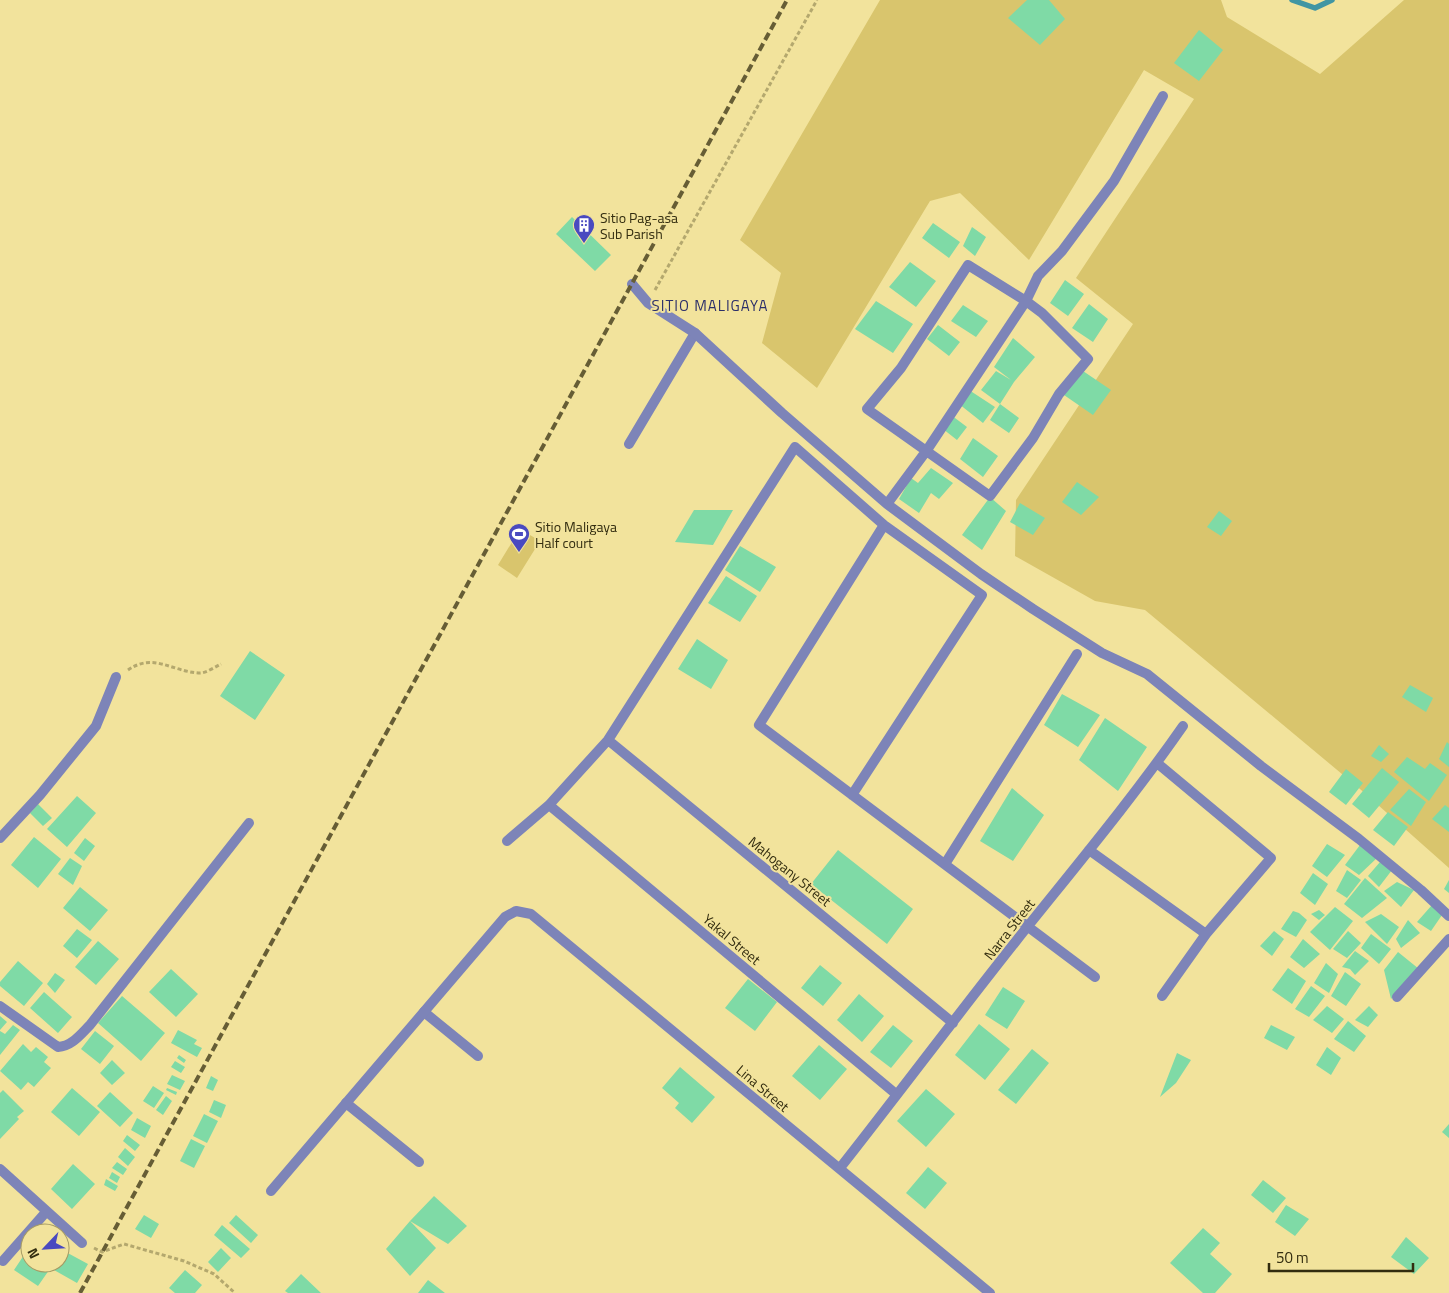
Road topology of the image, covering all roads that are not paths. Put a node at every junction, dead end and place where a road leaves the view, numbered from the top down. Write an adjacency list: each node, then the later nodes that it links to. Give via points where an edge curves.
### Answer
1 (1163, 96): 3 (street, via 1114,181 1062,251 1038,276)
2 (632, 284): 4 (street, via 648,303)
3 (1026, 301): 6 (street); 6 (street, via 968,265 901,368 867,409); 6 (street, via 1059,328 1088,359 1059,394 1033,438 990,496)
4 (694, 334): 5 (street); 7 (street)
5 (629, 444)
6 (927, 450): 7 (street)
7 (887, 504): 21 (street, via 1041,614 1102,653 1147,674 1365,844)
8 (884, 525): 12 (street, via 795,447); 14 (street, via 759,725); 14 (street, via 982,595)
9 (1077, 654): 20 (street)
10 (116, 678): 17 (street, via 96,726)
11 (1183, 726): 13 (street, Narra Street)
12 (608, 740): 15 (street); 30 (street, Mahogany Street)
13 (1157, 763): 19 (street, Narra Street); 23 (street, via 1271,858)
14 (852, 795): 20 (street)
15 (549, 805): 18 (street); 32 (street, Yakal Street)
16 (249, 823): 28 (street, via 90,1025 73,1042 58,1047)
17 (0, 838)
18 (507, 841)
19 (1090, 850): 22 (street, Narra Street); 23 (street)
20 (944, 864): 22 (street)
21 (1449, 916)
22 (1028, 927): 25 (street); 30 (street, Narra Street)
23 (1206, 934): 26 (street)
24 (1449, 939): 27 (street)
25 (1095, 977)
26 (1162, 996)
27 (1397, 997)
28 (0, 1006)
29 (424, 1012): 31 (street); 33 (street); 35 (street, Lina Street, via 505,917 516,911 531,914)
30 (953, 1023): 32 (street, Narra Street)
31 (478, 1056)
32 (896, 1094): 35 (street, Narra Street)
33 (346, 1103): 34 (street); 37 (street)
34 (419, 1162)
35 (840, 1168): 41 (street, Lina Street)
36 (0, 1169): 38 (street)
37 (271, 1191)
38 (46, 1212): 39 (street); 40 (street)
39 (86, 1244)
40 (3, 1260)
41 (990, 1293)

